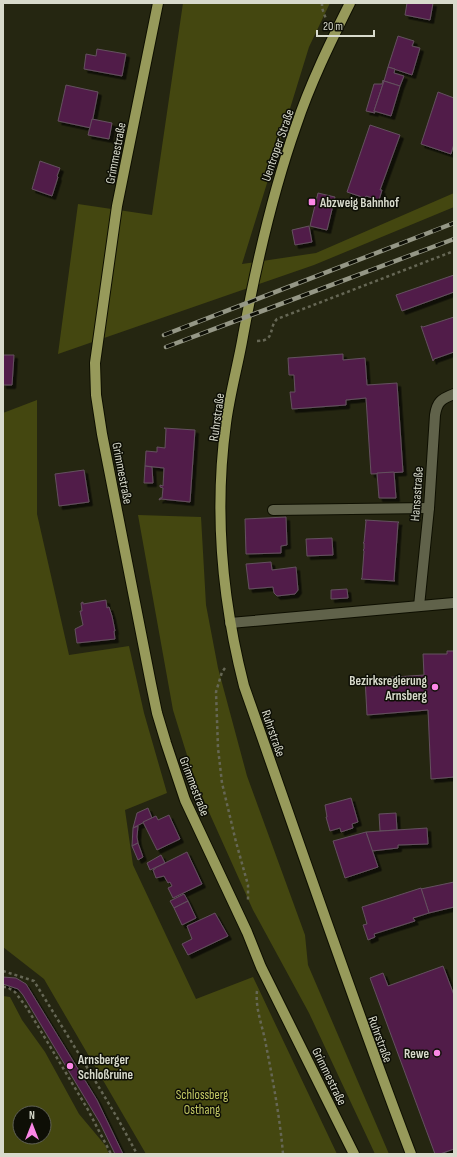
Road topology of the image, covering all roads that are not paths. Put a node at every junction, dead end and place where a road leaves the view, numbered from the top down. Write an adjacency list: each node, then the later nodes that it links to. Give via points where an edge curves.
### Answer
1 (158, 3): 10 (main road, Grimmestraße, via 117,206 95,363 96,395 102,434 157,713 175,772 185,800 262,967)
2 (350, 3): 3 (main road, Uentroper Straße, via 296,125 273,198)
3 (249, 302): 9 (main road, Ruhrstraße, via 226,422 221,481 221,542)
4 (454, 394): 5 (street, Hansastraße, via 442,400 435,415)
5 (429, 508): 6 (street); 8 (street, Hansastraße)
6 (273, 510)
7 (454, 603): 8 (street)
8 (419, 606): 9 (street)
9 (230, 623): 11 (main road, Ruhrstraße, via 244,686 380,1074)
10 (354, 1154)
11 (411, 1154)

